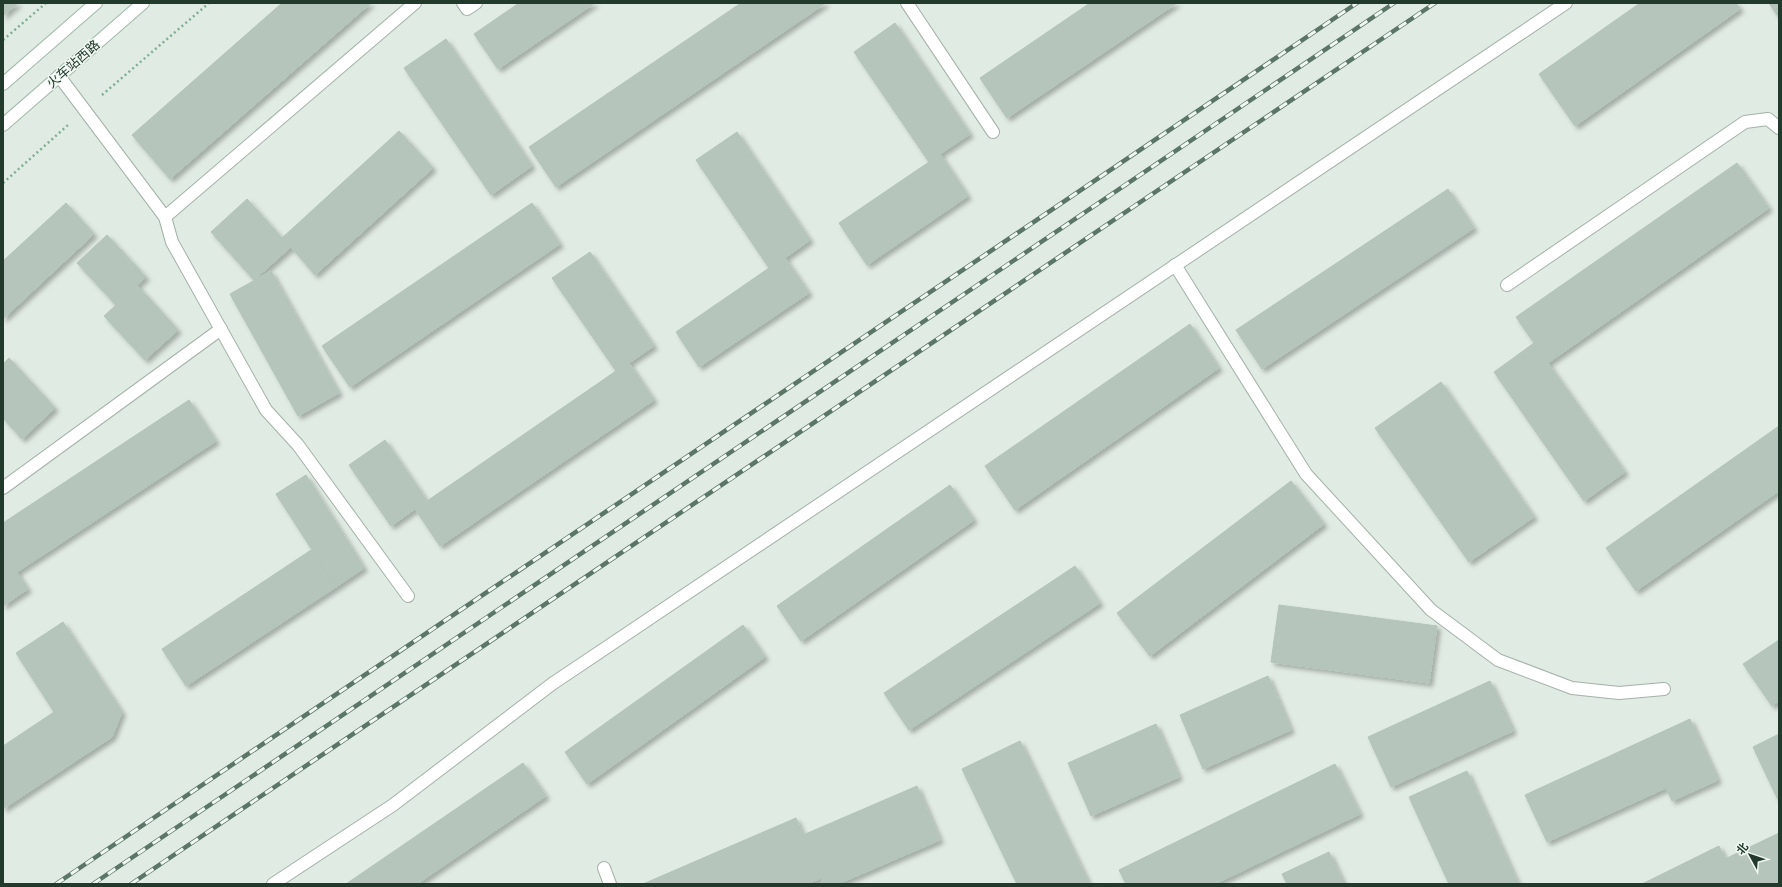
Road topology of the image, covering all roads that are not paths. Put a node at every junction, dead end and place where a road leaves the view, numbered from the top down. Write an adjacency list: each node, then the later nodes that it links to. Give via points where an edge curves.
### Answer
1 (96, 3): 9 (street)
2 (143, 3): 8 (street, 火车站西路)
3 (415, 3): 13 (street)
4 (463, 3): 5 (street, via 467,9)
5 (476, 3)
6 (907, 3): 12 (street)
7 (1566, 3): 14 (street)
8 (59, 76): 10 (street, 火车站西路); 13 (street)
9 (3, 84)
10 (3, 125)
11 (1779, 128): 15 (street, via 1768,119 1745,122)
12 (993, 132)
13 (165, 217): 16 (street, via 172,242)
14 (1175, 266): 19 (street, via 1306,474 1431,610 1498,660 1572,688 1619,693); 21 (street, via 552,684 393,805)
15 (1507, 285)
16 (221, 329): 17 (street); 18 (street, via 266,410 298,445)
17 (3, 488)
18 (408, 596)
19 (1664, 689)
20 (604, 868): 22 (street)
21 (273, 884)
22 (610, 884)

